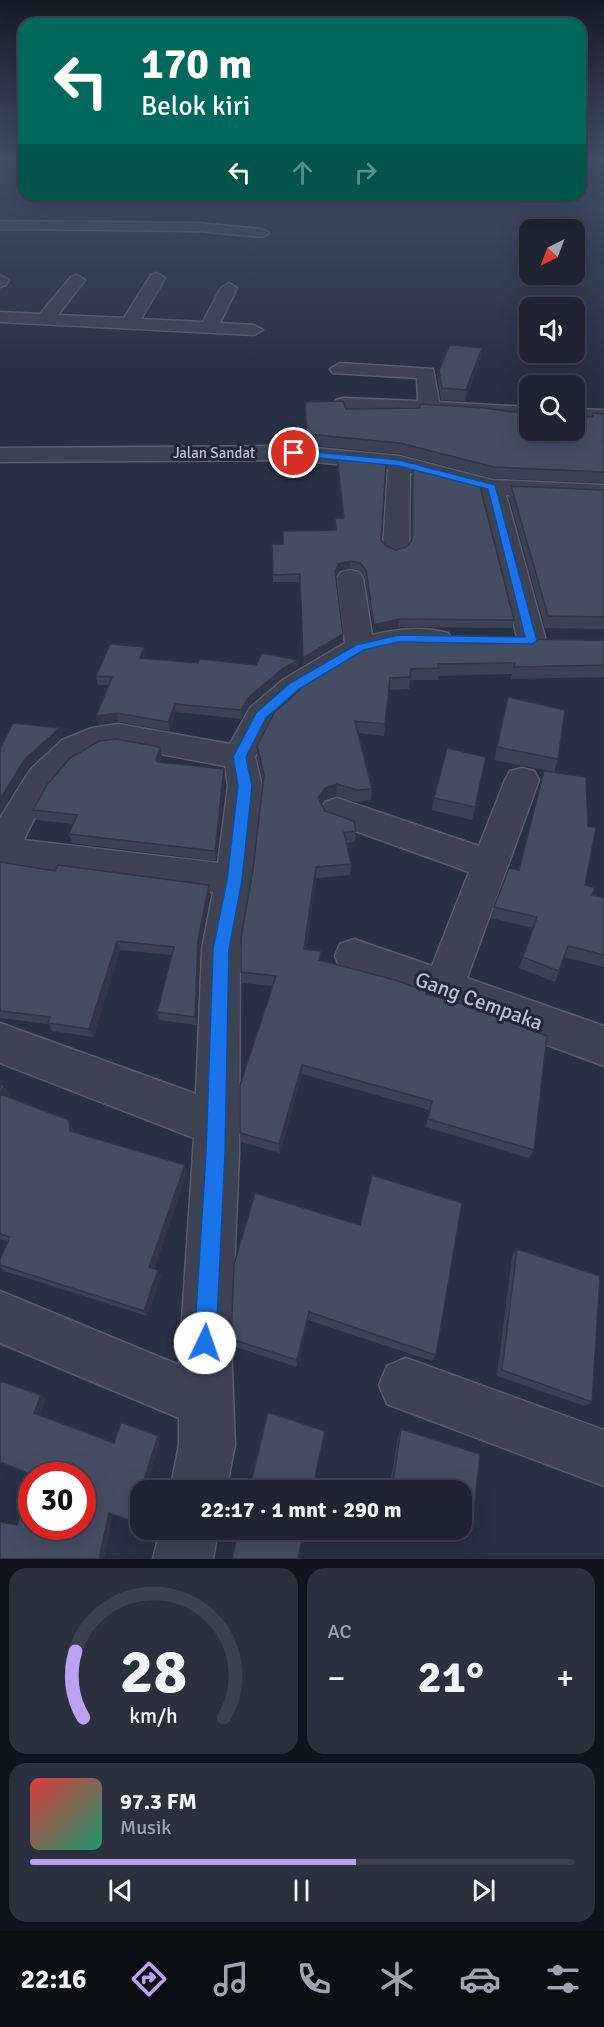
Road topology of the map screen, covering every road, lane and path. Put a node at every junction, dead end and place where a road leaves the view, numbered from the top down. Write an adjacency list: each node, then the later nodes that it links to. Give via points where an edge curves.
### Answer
1 (249, 232): 2 (street)
2 (262, 233)
3 (157, 278): 8 (street)
4 (78, 280): 7 (street)
5 (229, 288): 9 (street)
6 (0, 317): 7 (street)
7 (45, 320): 8 (street)
8 (129, 324): 9 (street)
9 (209, 328): 10 (street)
10 (254, 330)
11 (340, 369): 13 (street, via 426,373)
12 (343, 404): 13 (street)
13 (429, 409): 14 (street)
14 (519, 413)
15 (585, 415): 16 (street)
16 (604, 416)
17 (0, 455): 18 (street, Jalan Sandat, via 294,453)
18 (399, 463): 19 (street, Jalan Sandat); 21 (street)
19 (492, 487): 20 (street, Jalan Sandat); 24 (street, via 520,640)
20 (604, 492)
21 (396, 547)
22 (350, 578): 25 (street)
23 (465, 639): 25 (street, via 398,638)
24 (563, 640)
25 (360, 647): 26 (street, via 295,686 261,716)
26 (239, 757): 29 (street, via 130,736 94,739 72,749 50,769 22,805); 31 (street, via 245,786)
27 (522, 780): 30 (street)
28 (338, 811): 30 (street)
29 (0, 853): 31 (street, via 35,854)
30 (489, 864): 33 (street)
31 (234, 880): 36 (street, via 221,949)
32 (354, 956): 33 (street, Gang Cempaka)
33 (444, 987): 35 (street, Gang Cempaka)
34 (0, 1043): 36 (street)
35 (604, 1046)
36 (216, 1124): 39 (street, via 205,1343)
37 (0, 1317): 39 (street)
38 (406, 1385): 40 (street)
39 (207, 1403): 41 (street, via 207,1444)
40 (604, 1458)
41 (200, 1480)
42 (187, 1540): 43 (street)
43 (183, 1559)

